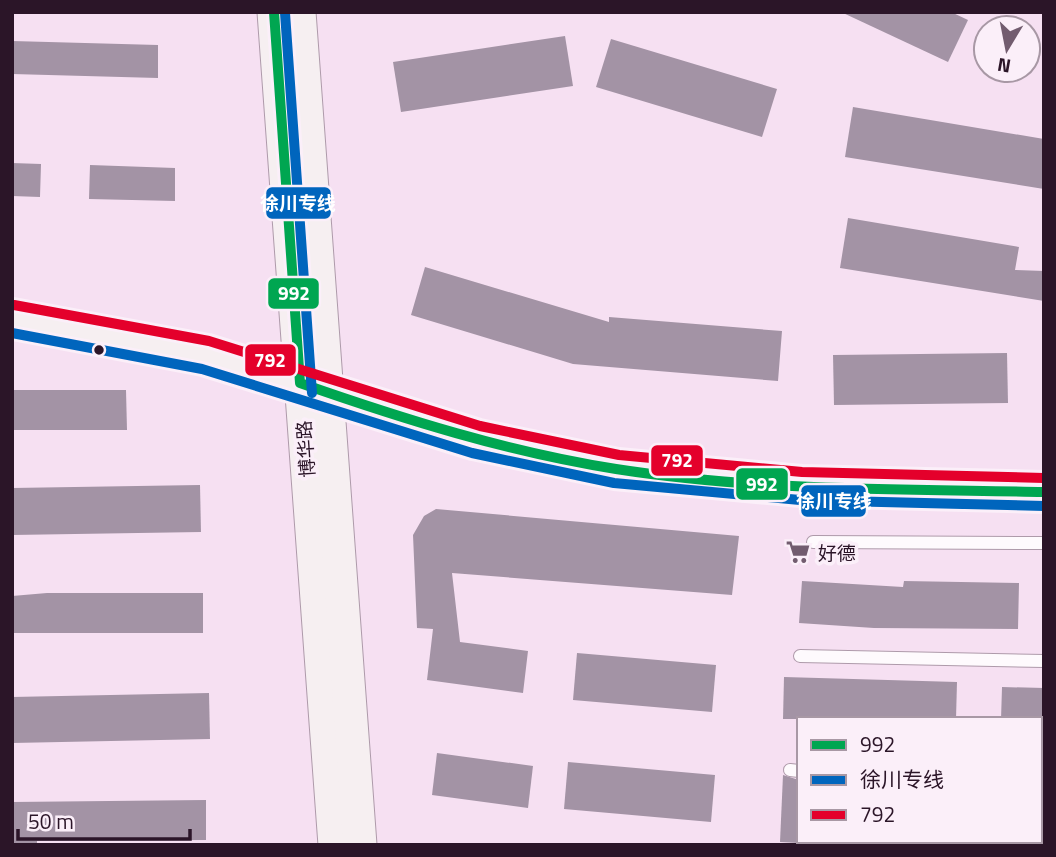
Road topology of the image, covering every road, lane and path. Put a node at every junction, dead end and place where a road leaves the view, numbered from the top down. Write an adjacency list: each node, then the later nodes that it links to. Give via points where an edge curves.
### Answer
1 (274, 12): 4 (street, 博华路)
2 (299, 12): 4 (street, 博华路)
3 (12, 319): 4 (street, via 180,349)
4 (313, 388): 5 (street, via 476,440 617,469 802,486); 10 (street, 博华路); 11 (street, 博华路)
5 (1044, 492)
6 (813, 542): 7 (lane)
7 (1044, 543)
8 (800, 656): 9 (lane)
9 (1044, 661)
10 (335, 845)
11 (360, 845)

